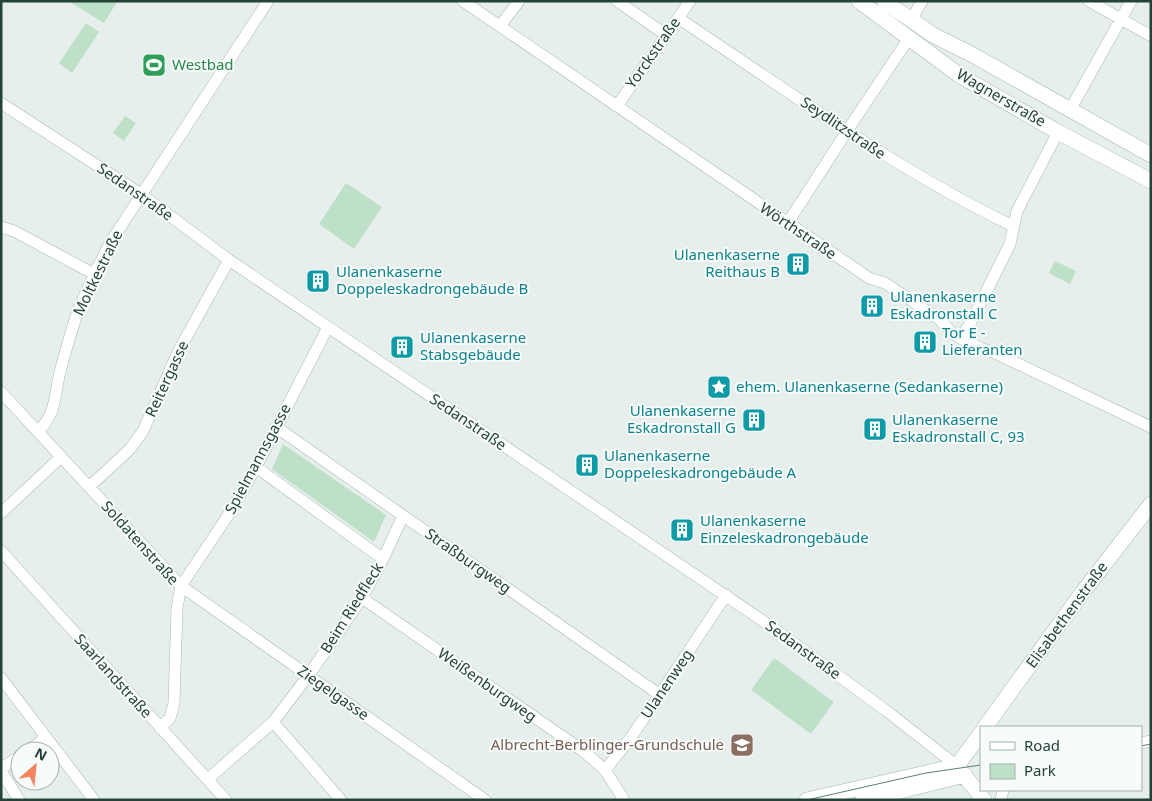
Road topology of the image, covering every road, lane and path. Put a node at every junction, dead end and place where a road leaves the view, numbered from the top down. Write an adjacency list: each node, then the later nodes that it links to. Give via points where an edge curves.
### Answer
1 (268, 1): 25 (street, Moltkestraße)
2 (463, 1): 14 (street, Wörthstraße)
3 (617, 1): 15 (street)
4 (690, 1): 11 (street, Yorckstraße)
5 (859, 1): 17 (street, Wagnerstraße)
6 (884, 1): 13 (street, Wagnerstraße)
7 (922, 1): 13 (street)
8 (1089, 1): 12 (street)
9 (1131, 1): 12 (street)
10 (518, 3): 14 (street)
11 (678, 18): 15 (street, Yorckstraße); 21 (street, Seydlitzstraße)
12 (1121, 19): 16 (street); 20 (street)
13 (911, 20): 20 (street, Wagnerstraße)
14 (500, 26): 19 (street, Wörthstraße)
15 (666, 35): 19 (street, Yorckstraße)
16 (1151, 36)
17 (909, 38): 21 (street); 22 (street, Wagnerstraße, via 959,75)
18 (1, 103): 25 (street, Sedanstraße)
19 (617, 106): 26 (street, Wörthstraße)
20 (1070, 110): 22 (street); 23 (street, Wagnerstraße)
21 (847, 131): 26 (street); 27 (street, Seydlitzstraße, via 952,195)
22 (1058, 132): 24 (street, Wagnerstraße); 27 (street, via 1024,196)
23 (1151, 155)
24 (1151, 181)
25 (141, 194): 29 (street, Sedanstraße); 30 (street, Moltkestraße)
26 (788, 224): 32 (street, Wörthstraße, via 869,278 885,283 939,319)
27 (1013, 226): 32 (street, via 1010,244)
28 (1, 227): 30 (street)
29 (229, 260): 31 (street, Sedanstraße); 39 (street, Reitergasse, via 178,350 143,431 130,449)
30 (94, 274): 36 (street, Moltkestraße, via 74,325 52,413)
31 (328, 327): 34 (street, Spielmannsgasse); 46 (street, Sedanstraße)
32 (960, 338): 35 (street, Wörthstraße)
33 (1, 392): 36 (street, Soldatenstraße)
34 (276, 427): 38 (street, Spielmannsgasse); 42 (street, Straßburgweg)
35 (1151, 427)
36 (38, 432): 37 (street, Soldatenstraße)
37 (62, 456): 39 (street, Soldatenstraße); 41 (street)
38 (256, 467): 44 (street); 45 (street, Spielmannsgasse, via 227,518)
39 (89, 487): 45 (street, Soldatenstraße)
40 (1151, 504): 52 (street, Elisabethenstraße, via 1082,593)
41 (1, 513)
42 (403, 516): 44 (street, Beim Riedfleck); 50 (street, Straßburgweg)
43 (1, 551): 53 (street, Saarlandstraße)
44 (384, 559): 47 (street, Beim Riedfleck)
45 (181, 586): 48 (street, Ziegelgasse); 53 (street, Soldatenstraße, via 177,608 174,703 170,718)
46 (726, 595): 50 (street, Ulanenweg); 59 (street, Sedanstraße, via 802,648)
47 (362, 598): 48 (street, Beim Riedfleck); 58 (street, Weißenburgweg, via 582,750)
48 (308, 676): 51 (street, Beim Riedfleck); 67 (street, Ziegelgasse)
49 (1, 678): 54 (street)
50 (660, 695): 58 (street, Ulanenweg)
51 (273, 722): 61 (street, Beim Riedfleck); 66 (street)
52 (990, 724)
53 (160, 728): 61 (street, Saarlandstraße)
54 (46, 738): 55 (street); 64 (street)
55 (42, 741)
56 (978, 741): 59 (street)
57 (1, 769): 63 (street)
58 (605, 770): 68 (street, Weißenburgweg)
59 (961, 771): 60 (street); 62 (street)
60 (928, 778): 69 (street); 70 (street)
61 (208, 779): 65 (street, Saarlandstraße)
62 (980, 795)
63 (19, 800)
64 (94, 800)
65 (226, 800)
66 (341, 800)
67 (485, 800)
68 (624, 800)
69 (808, 800)
70 (863, 800)

